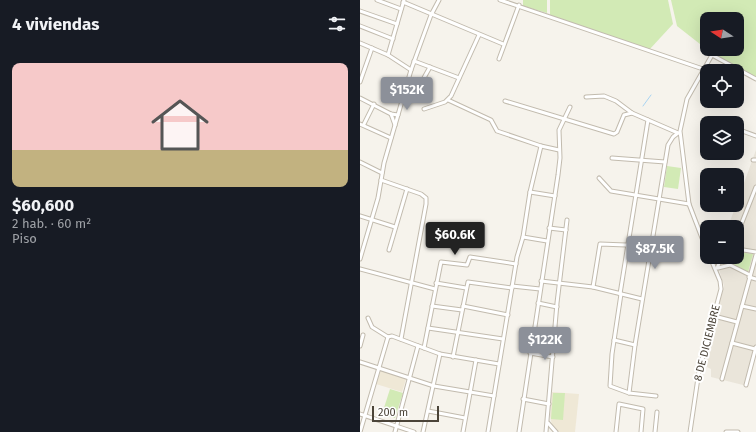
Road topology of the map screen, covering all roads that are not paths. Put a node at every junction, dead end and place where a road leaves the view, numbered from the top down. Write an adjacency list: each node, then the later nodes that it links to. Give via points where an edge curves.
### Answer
1 (377, 0): 6 (street)
2 (439, 0): 8 (street)
3 (500, 0): 5 (street)
4 (404, 1): 6 (street); 8 (street)
5 (519, 5): 14 (street); 22 (street)
6 (401, 9): 9 (street)
7 (360, 11): 9 (street)
8 (431, 15): 11 (street); 18 (street)
9 (397, 24): 12 (street)
10 (360, 26): 12 (street)
11 (479, 35): 14 (street); 26 (street)
12 (392, 39): 16 (street)
13 (360, 43): 15 (street)
14 (503, 44): 17 (street)
15 (372, 48): 16 (street); 28 (street)
16 (388, 55): 23 (street)
17 (499, 59)
18 (414, 61): 21 (street); 23 (street)
19 (706, 64): 20 (street, via 712,55)
20 (728, 64)
21 (430, 68): 26 (street); 29 (street)
22 (700, 68)
23 (411, 70): 39 (street)
24 (744, 72): 27 (street)
25 (700, 75): 45 (street, via 687,99)
26 (459, 78): 32 (street)
27 (756, 79)
28 (360, 82)
29 (420, 85)
30 (586, 97): 37 (street, via 604,96)
31 (360, 98): 34 (street)
32 (448, 100): 36 (street); 48 (street, via 491,120 496,131)
33 (505, 101): 40 (street)
34 (374, 104): 38 (street); 42 (street)
35 (570, 107): 40 (street)
36 (424, 109)
37 (632, 113): 40 (street, via 626,113 615,134); 41 (street)
38 (391, 114): 39 (street); 43 (street)
39 (398, 115): 43 (street)
40 (565, 119): 49 (street, via 559,130)
41 (648, 120): 45 (street); 51 (street)
42 (362, 124): 47 (street)
43 (395, 125): 47 (street)
44 (744, 132): 46 (street)
45 (679, 134): 53 (street, via 669,142); 63 (street)
46 (756, 136)
47 (391, 138): 54 (street)
48 (541, 146): 49 (street); 59 (street)
49 (558, 150): 60 (street, via 560,158)
50 (612, 158): 51 (street)
51 (640, 160): 53 (street); 61 (street)
52 (360, 162): 54 (street)
53 (665, 162): 62 (street)
54 (382, 173): 56 (street)
55 (599, 178): 61 (street, via 611,191)
56 (381, 180): 58 (street); 65 (street)
57 (756, 187): 67 (street)
58 (407, 189): 68 (street); 93 (street, via 426,198)
59 (530, 192): 60 (street); 72 (street)
60 (555, 196): 69 (street)
61 (634, 196): 62 (street); 76 (street)
62 (660, 200): 63 (street); 78 (street)
63 (689, 204): 71 (street)
64 (360, 216): 65 (street)
65 (372, 220): 68 (street); 75 (street)
66 (567, 220): 70 (street)
67 (743, 220)
68 (395, 227): 77 (street)
69 (550, 228): 70 (street); 74 (street)
70 (566, 230): 92 (street)
71 (700, 233)
72 (523, 237): 74 (street); 84 (street)
73 (360, 240): 75 (street)
74 (547, 241): 91 (street)
75 (365, 242): 83 (street)
76 (626, 245): 78 (street); 96 (street, via 606,242 600,244); 100 (street)
77 (389, 250)
78 (652, 250): 81 (street); 101 (street)
79 (744, 251): 80 (street)
80 (756, 252)
81 (676, 254)
82 (756, 255): 89 (street)
83 (360, 259)
84 (516, 264): 94 (street, via 470,256 467,264 442,261); 95 (street)
85 (714, 264): 87 (street, 8 DE DICIEMBRE)
86 (719, 264): 87 (street)
87 (717, 268): 89 (street, via 730,265); 109 (street, 8 DE DICIEMBRE, via 721,289)
88 (360, 270): 93 (street)
89 (749, 276): 90 (street); 104 (street)
90 (756, 279)
91 (541, 281): 92 (street); 99 (street)
92 (559, 282): 96 (street); 105 (street)
93 (411, 283): 98 (street); 116 (street)
94 (436, 283): 97 (street); 98 (street)
95 (512, 287): 97 (street, via 469,282); 99 (street); 108 (street)
96 (593, 287): 100 (street)
97 (466, 288): 106 (street)
98 (435, 289): 103 (street)
99 (540, 289): 102 (street)
100 (620, 294): 101 (street); 118 (street)
101 (642, 299): 120 (street)
102 (538, 303): 105 (street); 125 (street)
103 (432, 306): 106 (street); 112 (street)
104 (742, 306): 107 (street); 111 (street)
105 (556, 307): 128 (street)
106 (462, 308): 108 (street); 113 (street)
107 (756, 309)
108 (508, 315): 117 (street)
109 (714, 316): 111 (street); 162 (street, 8 DE DICIEMBRE, via 698,377)
110 (368, 318): 115 (street, via 372,327)
111 (737, 322): 119 (street)
112 (428, 328): 113 (street); 123 (street)
113 (458, 331): 117 (street); 127 (street)
114 (363, 335): 121 (street)
115 (388, 337): 116 (street); 132 (street)
116 (401, 339): 122 (street)
117 (503, 340): 131 (street)
118 (614, 340): 120 (street); 138 (street, via 610,386)
119 (732, 343): 124 (street); 134 (street)
120 (635, 345): 138 (street)
121 (360, 346)
122 (418, 346): 123 (street); 133 (street)
123 (424, 348): 126 (street)
124 (756, 348): 135 (street)
125 (530, 353): 128 (street); 141 (street)
126 (440, 354): 127 (street); 136 (street)
127 (453, 357): 129 (street)
128 (553, 357): 142 (street)
129 (476, 360): 131 (street); 137 (street)
130 (360, 362): 132 (street)
131 (499, 364): 139 (street)
132 (379, 368): 133 (street); 146 (street)
133 (410, 377): 136 (street); 149 (street)
134 (722, 379)
135 (746, 385)
136 (434, 386): 137 (street); 143 (street)
137 (470, 392): 139 (street); 147 (street)
138 (629, 392): 140 (street)
139 (494, 396): 155 (street)
140 (656, 396)
141 (523, 399): 142 (street); 156 (street)
142 (549, 404): 148 (street)
143 (428, 411): 147 (street); 153 (street)
144 (657, 412): 161 (street)
145 (360, 414): 146 (street)
146 (365, 416): 149 (street); 150 (street)
147 (465, 418): 154 (street)
148 (548, 423): 157 (street); 158 (street)
149 (396, 426): 151 (street); 152 (street)
150 (360, 432)
151 (395, 432)
152 (414, 432)
153 (423, 432)
154 (463, 432)
155 (488, 432)
156 (519, 432)
157 (546, 432)
158 (556, 432)
159 (616, 432): 160 (street, via 619,404 644,409)
160 (642, 432)
161 (656, 432)
162 (690, 432)
163 (726, 432): 164 (street)
164 (738, 432)

